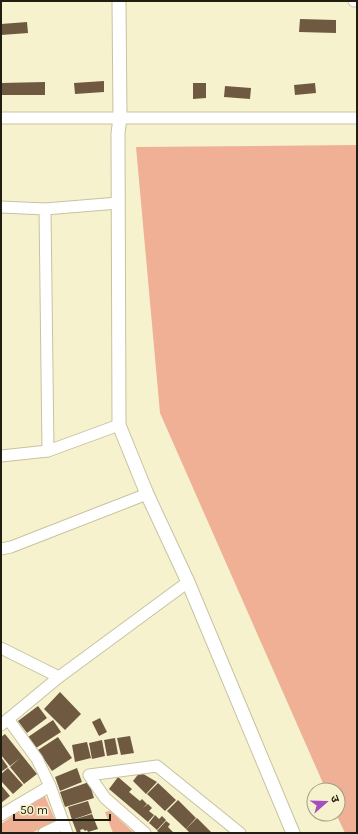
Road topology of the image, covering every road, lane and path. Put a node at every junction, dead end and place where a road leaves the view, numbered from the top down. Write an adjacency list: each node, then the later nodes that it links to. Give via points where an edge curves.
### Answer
1 (119, 1): 5 (street)
2 (354, 1): 3 (street)
3 (357, 1)
4 (1, 118): 5 (street)
5 (120, 118): 6 (street); 7 (street)
6 (357, 118)
7 (118, 203): 9 (street); 10 (street)
8 (1, 207): 9 (street)
9 (45, 208): 11 (street)
10 (119, 425): 11 (street); 13 (street)
11 (48, 450): 12 (street)
12 (1, 456)
13 (147, 494): 14 (street); 16 (street)
14 (6, 548): 15 (street)
15 (1, 553)
16 (188, 582): 18 (street); 26 (street)
17 (1, 648): 18 (street)
18 (59, 677): 19 (street)
19 (5, 722): 20 (street, via 37,759)
20 (50, 786): 21 (street); 22 (street)
21 (1, 815)
22 (65, 829): 23 (street)
23 (44, 833)
24 (145, 833): 25 (street, via 105,798 89,775 157,766)
25 (240, 833)
26 (293, 833)

